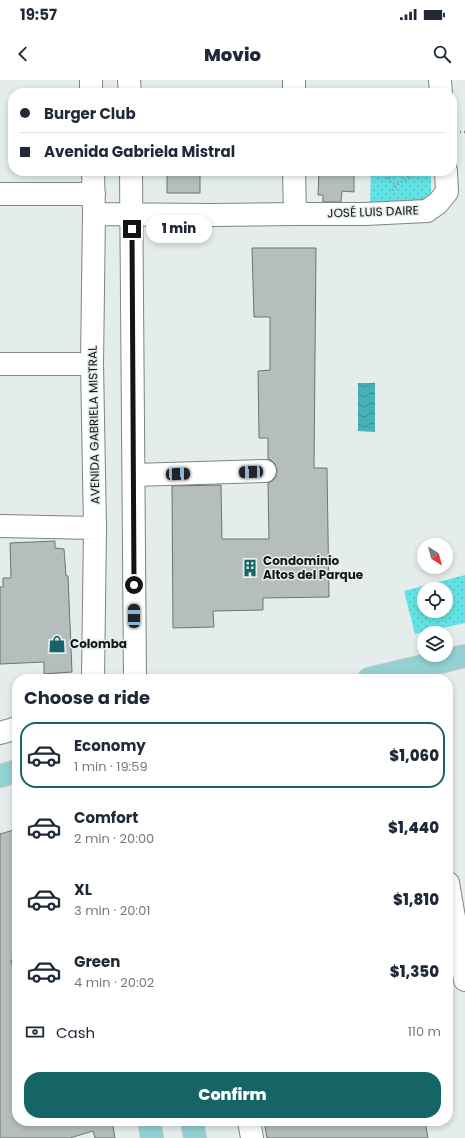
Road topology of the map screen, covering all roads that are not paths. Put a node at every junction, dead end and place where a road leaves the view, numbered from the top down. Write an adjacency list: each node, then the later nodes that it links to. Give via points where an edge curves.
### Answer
1 (93, 176): 6 (street, AVENIDA GABRIELA MISTRAL)
2 (131, 176): 7 (street)
3 (294, 176): 8 (street)
4 (446, 176): 8 (street, JOSÉ LUIS DAIRE, via 447,192 427,211)
5 (0, 194): 6 (street, JOSÉ LUIS DAIRE)
6 (94, 204): 7 (street, JOSÉ LUIS DAIRE); 10 (street, AVENIDA GABRIELA MISTRAL)
7 (132, 214): 8 (street, JOSÉ LUIS DAIRE); 12 (street)
8 (295, 214)
9 (0, 364): 10 (street)
10 (92, 364): 14 (street, AVENIDA GABRIELA MISTRAL)
11 (265, 471): 12 (street)
12 (134, 475): 17 (street)
13 (0, 526): 14 (street)
14 (95, 528): 16 (street, AVENIDA GABRIELA MISTRAL)
15 (465, 656): 18 (main road)
16 (93, 674)
17 (135, 674)
18 (389, 674)
19 (12, 729): 20 (street)
20 (0, 733)
21 (12, 772): 22 (main road)
22 (0, 776)
23 (453, 912): 24 (street)
24 (465, 980)
25 (150, 1126): 28 (main road)
26 (193, 1126): 29 (main road)
27 (250, 1126): 30 (street)
28 (152, 1138)
29 (196, 1138)
30 (252, 1138)

